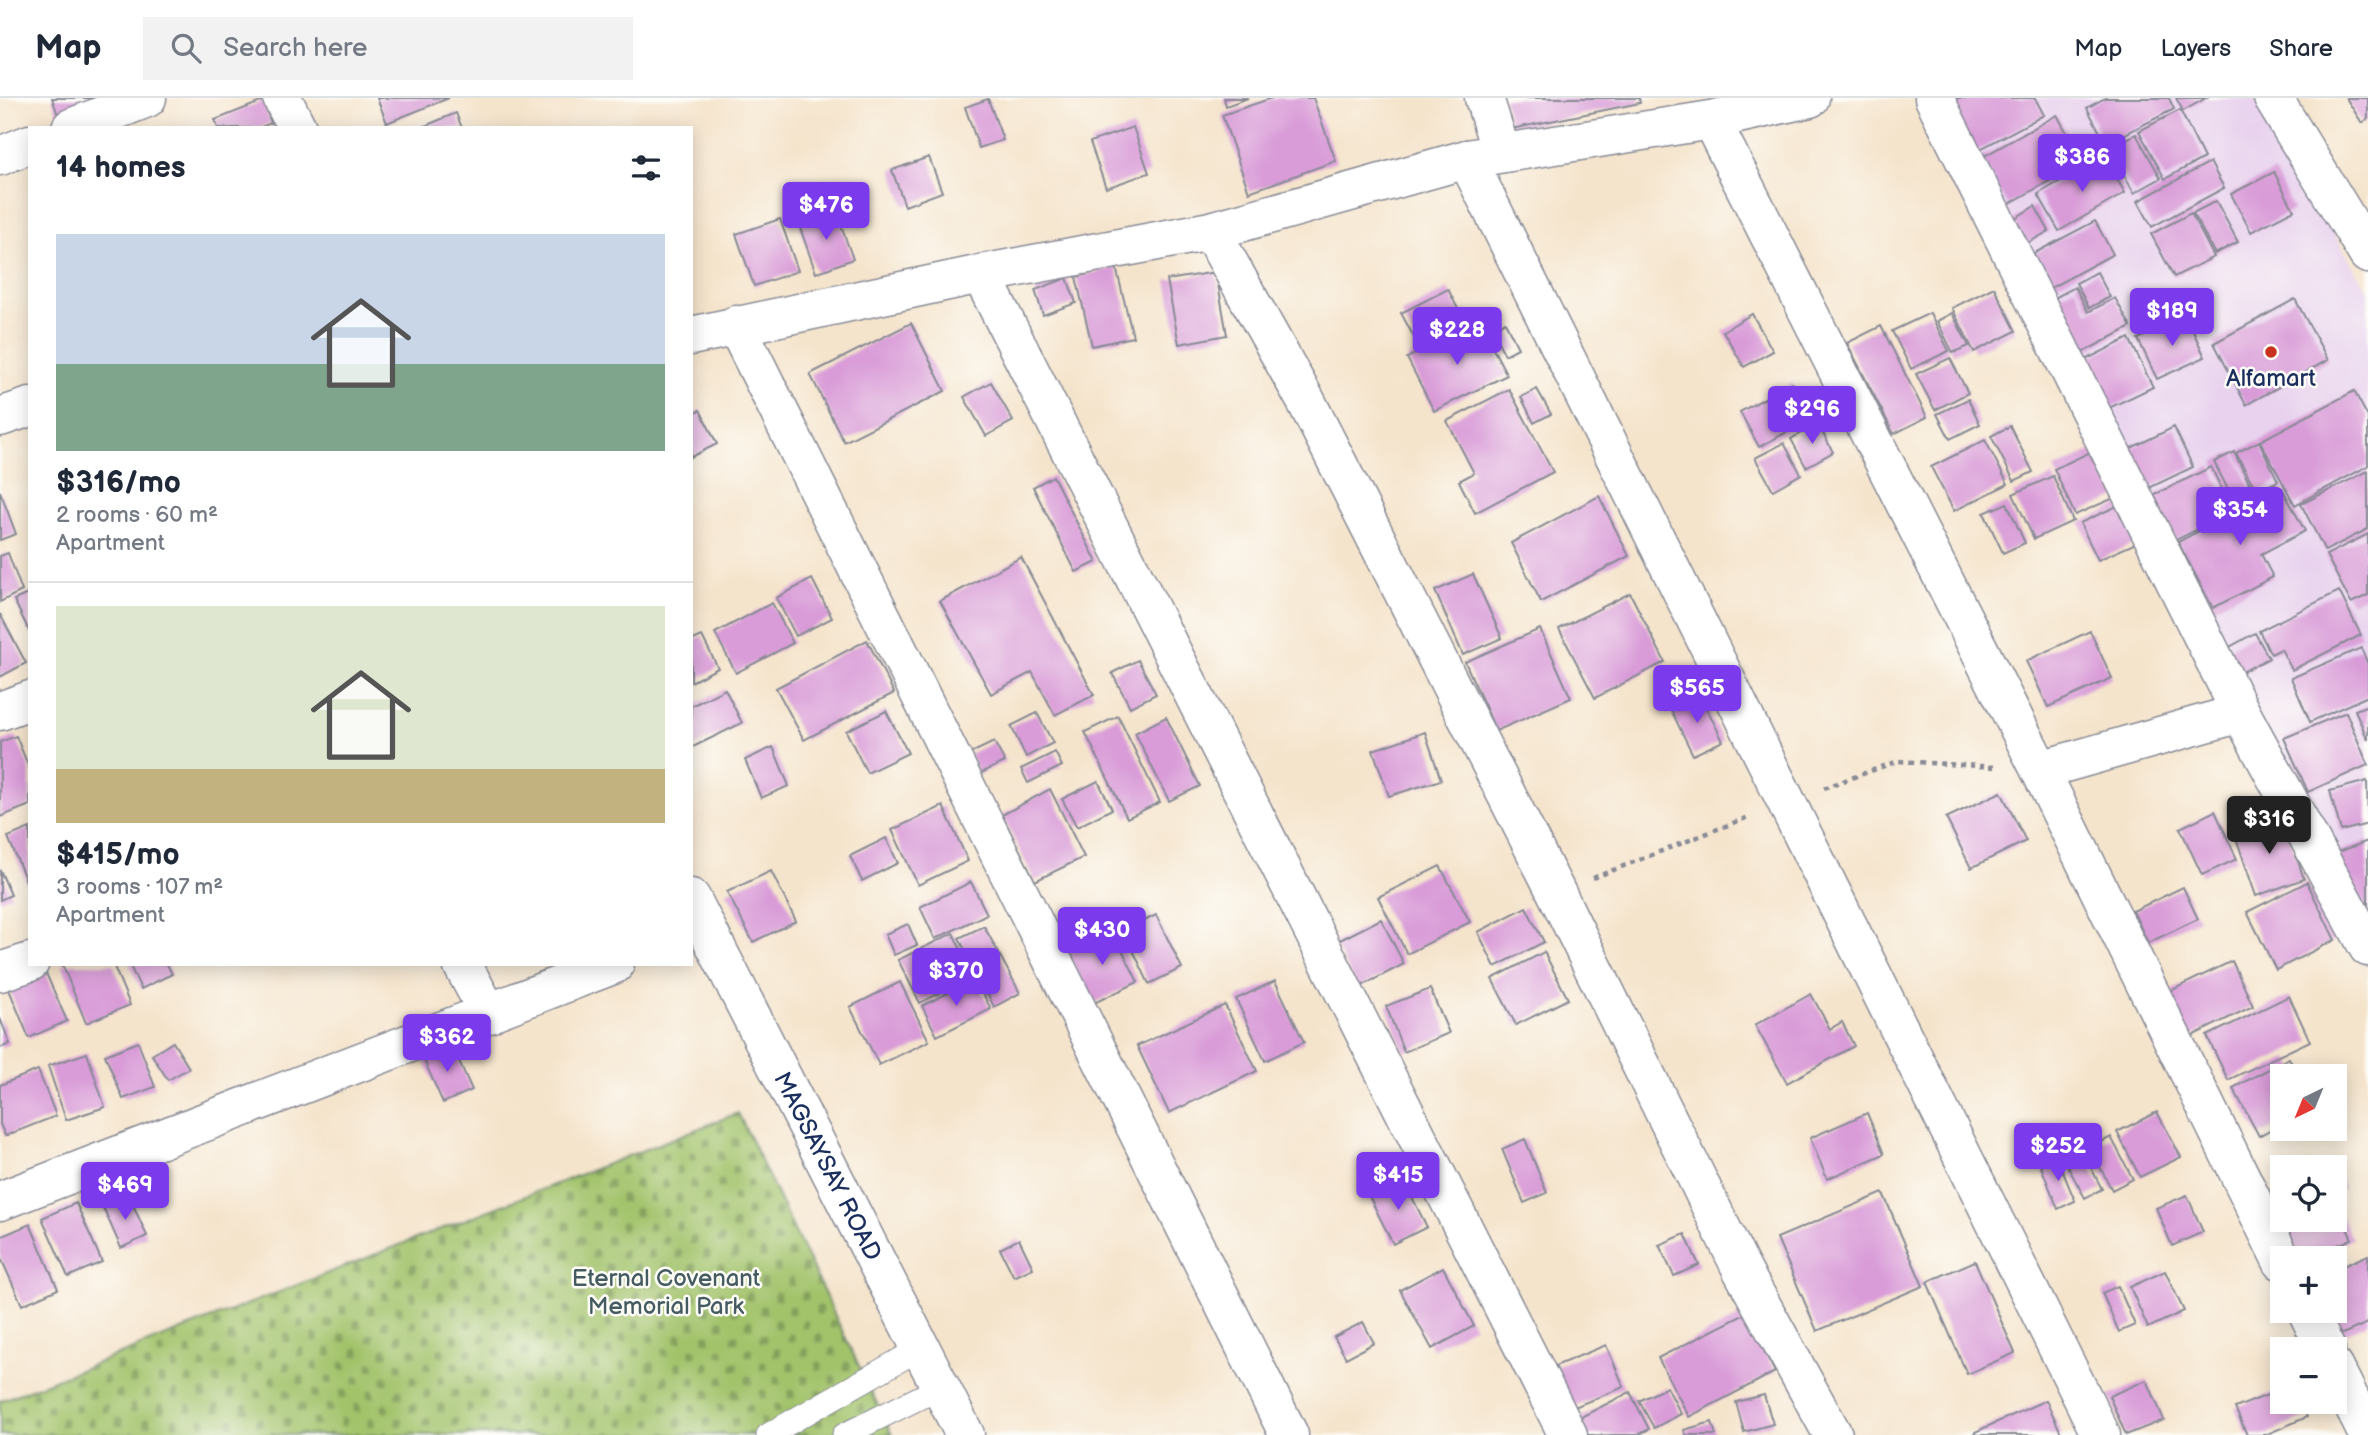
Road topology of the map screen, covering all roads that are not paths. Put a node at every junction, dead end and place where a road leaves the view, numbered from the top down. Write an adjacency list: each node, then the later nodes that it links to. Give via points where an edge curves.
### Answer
1 (147, 98): 8 (street)
2 (282, 98): 9 (street)
3 (1484, 98): 12 (street)
4 (1810, 98): 7 (street)
5 (1934, 98): 22 (street)
6 (2273, 98): 14 (street)
7 (1712, 120): 12 (street); 23 (street)
8 (76, 126)
9 (296, 126)
10 (28, 145): 11 (street)
11 (0, 156)
12 (1484, 156): 13 (street); 42 (street)
13 (1211, 231): 15 (street); 41 (street, via 1307,403 1742,1270)
14 (2368, 254)
15 (981, 274): 16 (street); 40 (street)
16 (736, 325): 17 (street); 39 (street)
17 (693, 335)
18 (28, 408): 19 (street)
19 (0, 417)
20 (28, 701): 21 (street)
21 (0, 711)
22 (2241, 713): 23 (street); 25 (street)
23 (2040, 770): 32 (street)
24 (696, 920): 33 (street, MAGSAYSAY ROAD)
25 (2368, 947)
26 (28, 963): 29 (street)
27 (463, 966): 30 (street)
28 (610, 966): 30 (street)
29 (0, 972)
30 (489, 1014): 31 (street)
31 (0, 1201)
32 (2275, 1246)
33 (921, 1348): 34 (street, MAGSAYSAY ROAD); 36 (lane)
34 (941, 1387): 37 (lane); 38 (street, MAGSAYSAY ROAD)
35 (2347, 1393): 43 (street)
36 (768, 1435)
37 (844, 1435)
38 (965, 1435)
39 (1289, 1435)
40 (1568, 1435)
41 (1833, 1435)
42 (2101, 1435)
43 (2368, 1435)

